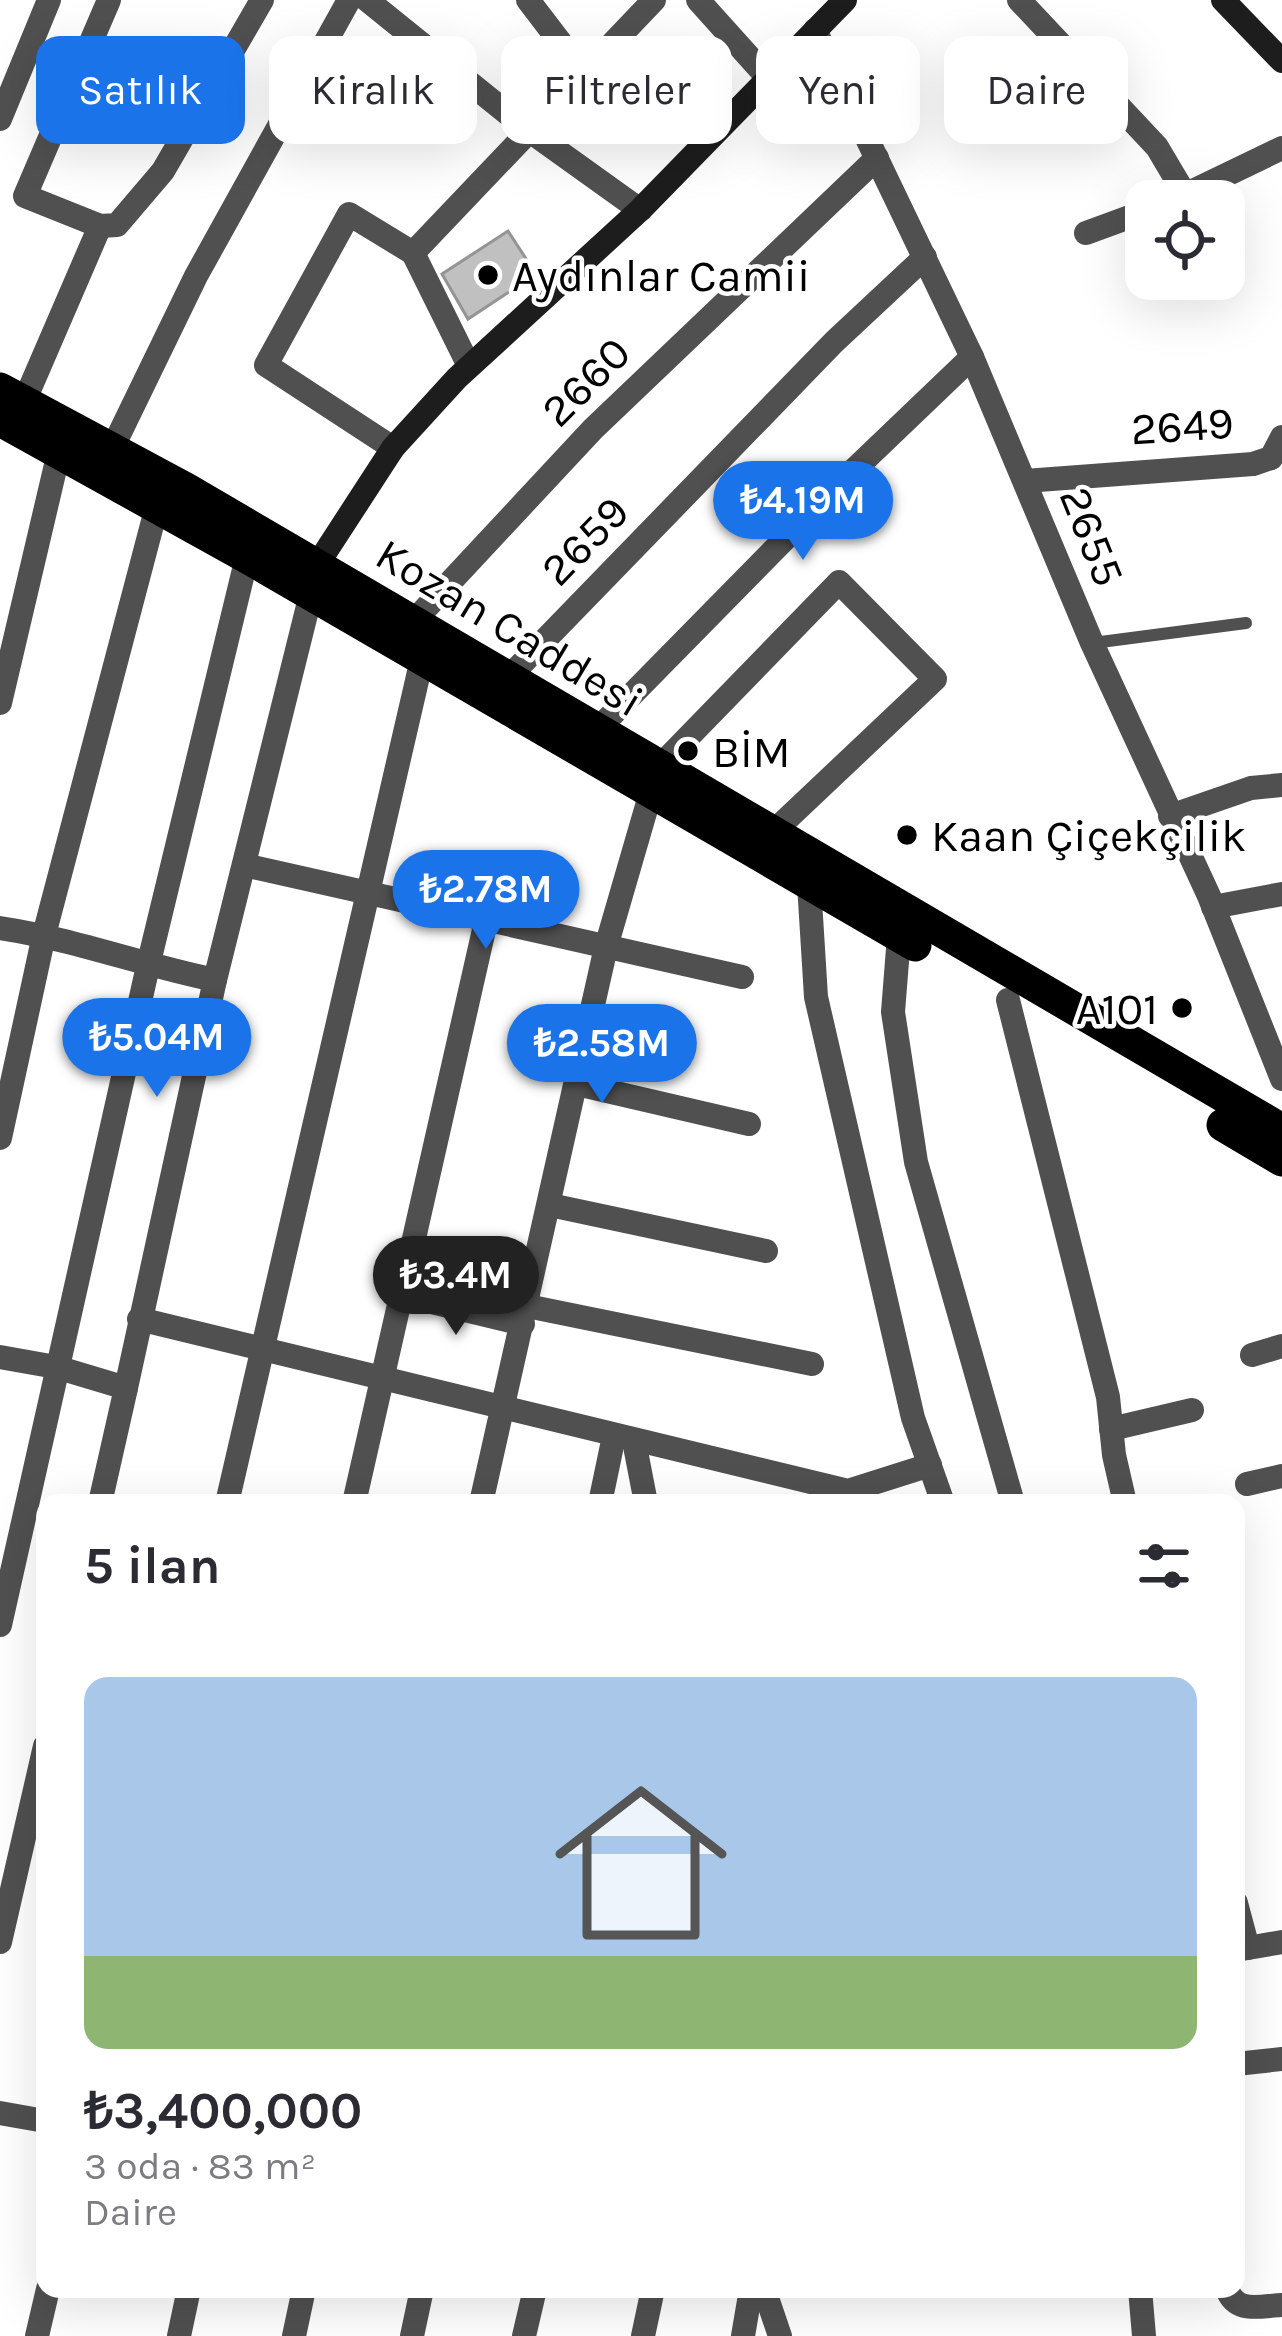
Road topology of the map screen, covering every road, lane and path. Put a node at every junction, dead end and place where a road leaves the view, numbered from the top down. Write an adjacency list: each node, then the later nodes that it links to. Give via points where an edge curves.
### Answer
1 (49, 0): 20 (street)
2 (109, 0): 29 (street, via 26,196)
3 (262, 0): 29 (street, via 163,171 117,225)
4 (349, 0): 37 (street, via 196,276)
5 (367, 0): 19 (street)
6 (528, 0): 13 (street)
7 (654, 0): 14 (street)
8 (698, 0): 17 (street)
9 (844, 0): 12 (main road)
10 (1019, 0): 25 (street, via 1157,147)
11 (1223, 0): 16 (main road)
12 (815, 30): 15 (main road); 24 (street, 2655)
13 (556, 36)
14 (618, 36)
15 (809, 36)
16 (1282, 61)
17 (756, 65)
18 (756, 90): 27 (main road)
19 (501, 108)
20 (0, 119)
21 (513, 144): 31 (street)
22 (548, 144): 27 (street)
23 (1282, 148): 26 (street)
24 (878, 158): 32 (street, 2655); 44 (street, 2660, via 593,429)
25 (1171, 180)
26 (1216, 180)
27 (640, 210): 34 (main road)
28 (1125, 219): 30 (street)
29 (100, 226): 35 (street)
30 (1087, 233)
31 (413, 253): 34 (street); 36 (street, via 349,214 266,364)
32 (926, 256): 33 (street, 2655); 48 (street, 2659)
33 (972, 357): 40 (street, 2655); 50 (street)
34 (470, 366): 36 (main road)
35 (8, 404): 37 (highway, Kozan Caddesi); 38 (highway, Kozan Caddesi)
36 (393, 448): 43 (main road)
37 (112, 449): 43 (highway, Kozan Caddesi)
38 (59, 452): 41 (highway, Kozan Caddesi); 49 (street)
39 (1278, 454): 40 (street, 2649, via 1252,464)
40 (1025, 481): 46 (street, 2655)
41 (157, 506): 42 (highway, Kozan Caddesi); 62 (street)
42 (247, 557): 43 (highway, Kozan Caddesi); 65 (street)
43 (314, 580): 44 (highway, Kozan Caddesi); 47 (highway, Kozan Caddesi); 55 (street)
44 (413, 622): 48 (highway, Kozan Caddesi)
45 (1246, 623): 46 (lane)
46 (1092, 643): 53 (street, 2655)
47 (422, 659): 51 (highway, Kozan Caddesi); 57 (street)
48 (507, 679): 50 (highway, Kozan Caddesi)
49 (0, 704)
50 (596, 731): 51 (highway, Kozan Caddesi)
51 (655, 779): 54 (highway, Kozan Caddesi); 54 (street, via 839,582 935,679); 56 (highway, Kozan Caddesi); 64 (street)
52 (1282, 785): 53 (street)
53 (1170, 816): 59 (street, 2655)
54 (770, 833): 72 (highway, Kozan Caddesi)
55 (244, 865): 57 (street); 67 (street)
56 (809, 884): 63 (highway, Kozan Caddesi); 92 (street, via 816,997)
57 (369, 890): 60 (street); 81 (street)
58 (1282, 894): 59 (street)
59 (1213, 907): 69 (street, 2655)
60 (486, 921): 64 (street); 77 (street)
61 (0, 928): 62 (street)
62 (44, 935): 65 (street); 73 (street)
63 (899, 936): 68 (highway, Kozan Caddesi); 102 (street, via 893,1012 916,1162)
64 (605, 947): 66 (street); 70 (street)
65 (148, 966): 67 (street); 85 (street)
66 (742, 977)
67 (215, 980): 79 (street)
68 (1008, 1000): 74 (highway, Kozan Caddesi); 90 (street)
69 (1282, 1079)
70 (577, 1084): 71 (street); 75 (street)
71 (748, 1124)
72 (1282, 1130)
73 (0, 1138)
74 (1282, 1160)
75 (550, 1205): 76 (street); 78 (street)
76 (766, 1251)
77 (404, 1295): 78 (street); 86 (street)
78 (525, 1315): 84 (street); 88 (street)
79 (139, 1319): 81 (street); 87 (street)
80 (1282, 1346): 82 (street)
81 (265, 1350): 86 (street); 96 (street)
82 (1252, 1354)
83 (0, 1358): 85 (street)
84 (812, 1364)
85 (56, 1367): 87 (street); 104 (street)
86 (383, 1377): 88 (street); 97 (street)
87 (126, 1388): 95 (street)
88 (502, 1407): 91 (street); 98 (street)
89 (1192, 1410): 90 (street)
90 (1111, 1429): 103 (street)
91 (624, 1438): 92 (street, via 848,1491); 99 (street); 100 (street)
92 (930, 1465): 101 (street)
93 (1282, 1476): 94 (street)
94 (1246, 1484)
95 (102, 1494)
96 (229, 1494)
97 (356, 1494)
98 (483, 1494)
99 (603, 1494)
100 (643, 1494)
101 (940, 1494)
102 (1009, 1494)
103 (1123, 1494)
104 (0, 1624)
105 (36, 1785): 106 (street)
106 (0, 1942)
107 (1282, 1942): 108 (street)
108 (1245, 1948)
109 (1282, 2059): 110 (street)
110 (1245, 2063)
111 (0, 2113): 112 (street)
112 (36, 2119)
113 (46, 2298): 124 (street)
114 (187, 2298): 125 (street)
115 (302, 2298): 126 (street)
116 (420, 2298): 127 (street)
117 (533, 2298): 128 (street)
118 (651, 2298): 129 (street)
119 (749, 2298): 130 (street)
120 (767, 2298): 131 (street)
121 (1141, 2298): 132 (street)
122 (1231, 2298): 123 (street, via 1242,2308)
123 (1282, 2305)
124 (37, 2336)
125 (179, 2336)
126 (294, 2336)
127 (412, 2336)
128 (524, 2336)
129 (643, 2336)
130 (743, 2336)
131 (780, 2336)
132 (1144, 2336)

